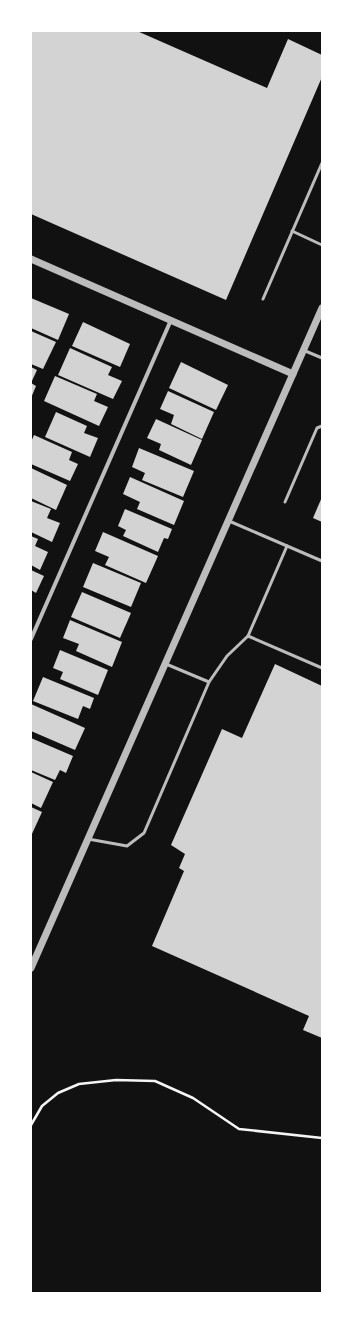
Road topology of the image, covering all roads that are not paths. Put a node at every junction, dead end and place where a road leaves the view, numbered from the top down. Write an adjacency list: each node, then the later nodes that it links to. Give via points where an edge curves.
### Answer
1 (322, 163): 2 (lane)
2 (292, 231): 3 (lane); 5 (lane)
3 (322, 245)
4 (31, 258): 7 (street)
5 (263, 299)
6 (322, 308): 8 (street)
7 (171, 320): 10 (street); 17 (street)
8 (303, 350): 9 (lane); 10 (street)
9 (322, 358)
10 (293, 374): 13 (street)
11 (322, 426): 12 (lane, via 317,428)
12 (285, 502)
13 (227, 520): 14 (lane); 18 (street)
14 (287, 546): 15 (lane); 16 (lane)
15 (322, 561)
16 (248, 636): 19 (lane); 20 (lane, via 227,656)
17 (31, 639)
18 (165, 663): 20 (lane); 21 (street)
19 (322, 668)
20 (208, 682): 21 (lane, via 144,833 127,846)
21 (88, 839): 22 (street)
22 (31, 968)

